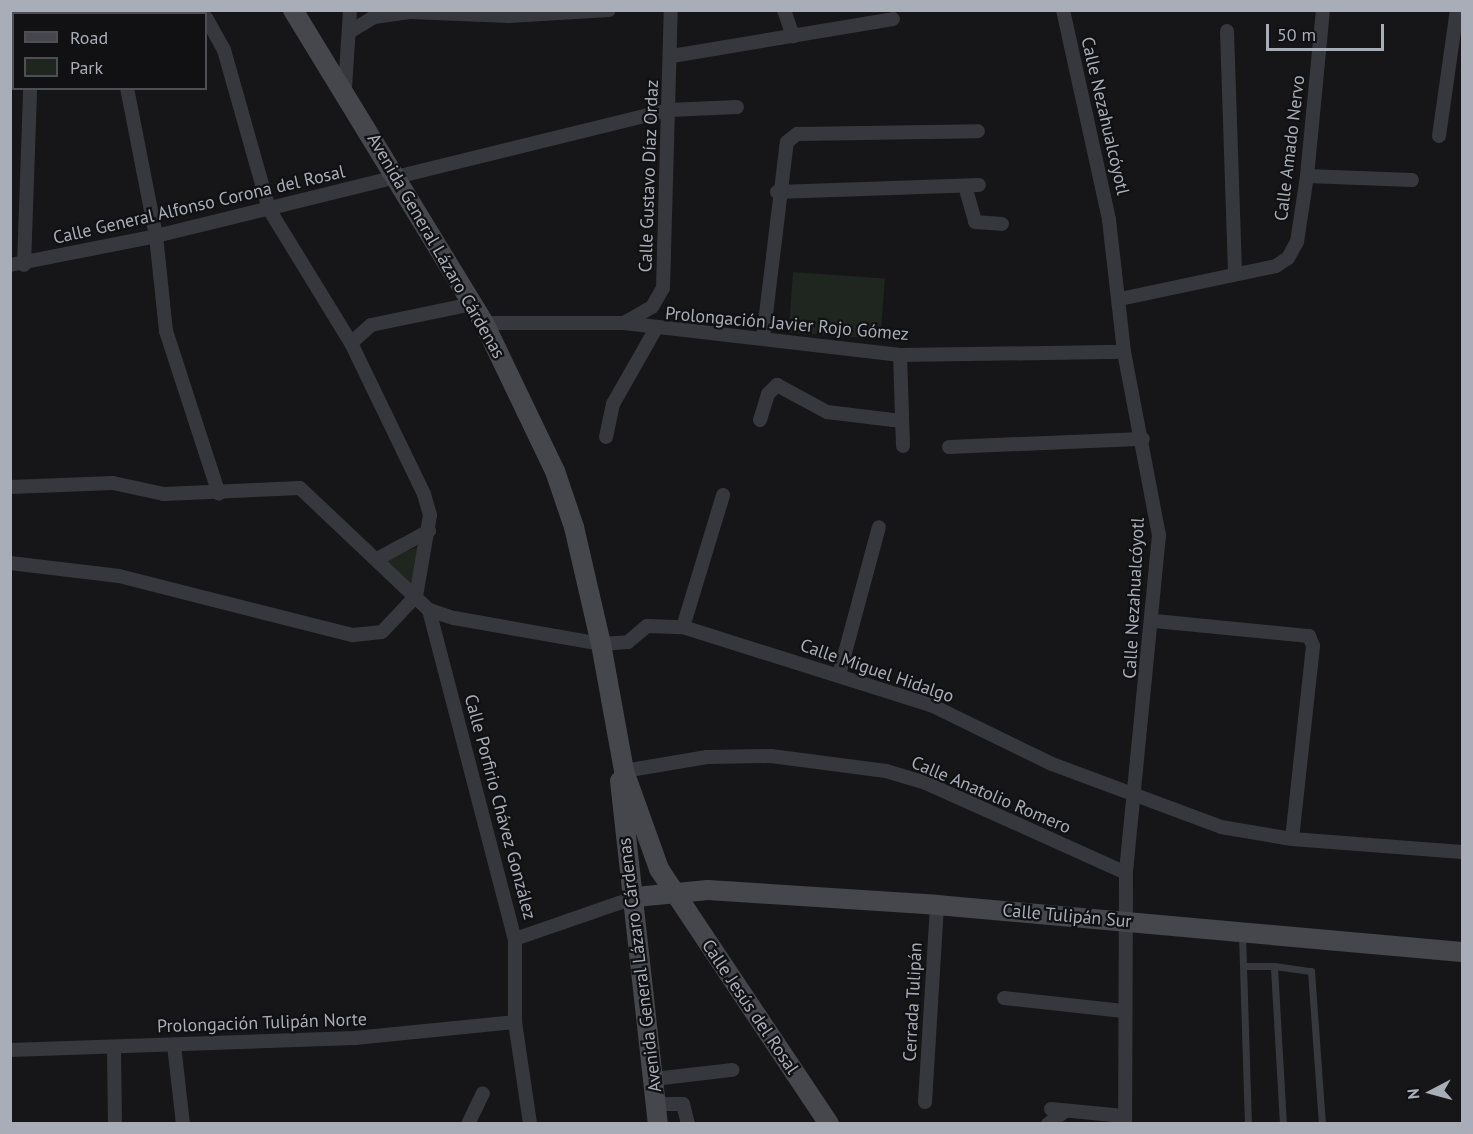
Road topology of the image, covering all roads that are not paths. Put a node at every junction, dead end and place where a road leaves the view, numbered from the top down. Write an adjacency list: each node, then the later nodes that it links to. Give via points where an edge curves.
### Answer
1 (293, 10): 17 (street, Avenida General Lázaro Cárdenas)
2 (350, 10): 13 (street)
3 (671, 10): 16 (street, Calle Gustavo Díaz Ordaz)
4 (784, 10): 15 (street)
5 (1063, 10): 33 (street, Calle Nezahualcóyotl, via 1109,220)
6 (1323, 10): 25 (street, Calle Amado Nervo)
7 (1456, 10): 23 (street)
8 (410, 11): 10 (street); 13 (street, via 374,17)
9 (609, 12): 10 (street)
10 (508, 13)
11 (893, 19): 15 (street)
12 (207, 20): 28 (street, via 224,50)
13 (351, 31): 17 (street)
14 (1227, 31): 32 (street)
15 (793, 36): 16 (street)
16 (672, 57): 21 (street, Calle Gustavo Díaz Ordaz)
17 (345, 88): 24 (street, Avenida General Lázaro Cárdenas)
18 (127, 90): 30 (street)
19 (30, 91): 31 (street)
20 (737, 107): 21 (street, Calle General Alfonso Corona del Rosal)
21 (669, 110): 24 (street, Calle General Alfonso Corona del Rosal); 36 (street, Calle Gustavo Díaz Ordaz, via 663,288 652,307)
22 (978, 131): 27 (street, via 797,134 787,142)
23 (1438, 136)
24 (395, 176): 28 (street, Calle General Alfonso Corona del Rosal); 34 (street, Avenida General Lázaro Cárdenas)
25 (1307, 176): 26 (street); 32 (street, Calle Amado Nervo, via 1297,242 1288,258)
26 (1412, 180)
27 (777, 192): 29 (street, via 972,185 975,222); 38 (street)
28 (268, 209): 30 (street, Calle General Alfonso Corona del Rosal); 39 (street)
29 (1002, 224)
30 (156, 236): 31 (street, Calle General Alfonso Corona del Rosal); 49 (street, via 172,359)
31 (17, 265)
32 (1235, 274): 33 (street, Calle Amado Nervo)
33 (1120, 299): 40 (street, Calle Nezahualcóyotl)
34 (472, 304): 35 (street, Avenida General Lázaro Cárdenas); 39 (street, via 371,325)
35 (484, 323): 36 (street, Prolongación Javier Rojo Gómez); 59 (street, Avenida General Lázaro Cárdenas, via 555,471)
36 (624, 323): 37 (street, Prolongación Javier Rojo Gómez)
37 (655, 330): 38 (street, Prolongación Javier Rojo Gómez); 44 (street, via 613,404)
38 (763, 339): 41 (street, Prolongación Javier Rojo Gómez)
39 (351, 343): 52 (street, via 424,494)
40 (1124, 352): 41 (street, Prolongación Javier Rojo Gómez); 45 (street, Calle Nezahualcóyotl)
41 (900, 355): 43 (street)
42 (760, 420): 43 (street, via 768,394 777,385 827,412)
43 (901, 422): 46 (street)
44 (606, 437)
45 (1143, 439): 47 (street); 57 (street, Calle Nezahualcóyotl, via 1159,535)
46 (903, 446)
47 (949, 447)
48 (10, 487): 49 (street, via 113,483 164,494)
49 (219, 494): 53 (street, via 300,488)
50 (723, 495): 58 (street)
51 (879, 527): 60 (street)
52 (429, 531): 53 (street); 55 (street)
53 (379, 558): 55 (street)
54 (10, 563): 55 (street, via 119,576 185,597 353,635 382,632)
55 (416, 596): 56 (street)
56 (429, 610): 59 (street, Calle Miguel Hidalgo); 71 (street, Calle Porfirio Chávez González)
57 (1155, 621): 62 (street, Calle Nezahualcóyotl); 63 (street, via 1309,636 1313,646)
58 (683, 627): 59 (street, Calle Miguel Hidalgo, via 647,626 628,642); 60 (street, Calle Miguel Hidalgo)
59 (601, 644): 61 (street, Avenida General Lázaro Cárdenas)
60 (839, 675): 62 (street, Calle Miguel Hidalgo, via 933,706 1052,764)
61 (624, 771): 65 (street, Calle Anatolio Romero, via 728,756 876,769 926,783); 66 (street, Avenida General Lázaro Cárdenas, via 644,835); 67 (street, Avenida General Lázaro Cárdenas, via 620,803)
62 (1135, 797): 63 (street, Calle Miguel Hidalgo, via 1221,827); 65 (street, Calle Nezahualcóyotl)
63 (1292, 838): 64 (street, Calle Miguel Hidalgo)
64 (1462, 852)
65 (1126, 873): 69 (street, Calle Nezahualcóyotl)
66 (672, 891): 67 (street, Calle Tulipán Sur); 68 (street, Calle Tulipán Sur); 93 (street, Calle Jesús del Rosal)
67 (636, 897): 71 (street); 82 (street, Avenida General Lázaro Cárdenas)
68 (937, 905): 69 (street, Calle Tulipán Sur); 84 (street, Cerrada Tulipán)
69 (1125, 921): 70 (street, Calle Tulipán Sur); 76 (street, Calle Nezahualcóyotl)
70 (1242, 931): 72 (street, Calle Tulipán Sur); 73 (lane)
71 (515, 939): 77 (street, Calle Porfirio Chávez González)
72 (1462, 952)
73 (1243, 966): 74 (lane); 94 (lane)
74 (1274, 966): 95 (lane); 96 (lane, via 1311,971)
75 (1004, 998): 76 (street)
76 (1123, 1011): 87 (street, Calle Nezahualcóyotl)
77 (515, 1022): 78 (street, Prolongación Tulipán Norte, via 355,1038); 91 (street, Calle Porfirio Chávez González)
78 (174, 1045): 79 (street, Prolongación Tulipán Norte); 89 (street)
79 (114, 1047): 80 (street, Prolongación Tulipán Norte); 88 (street)
80 (10, 1050)
81 (732, 1070): 82 (street)
82 (654, 1080): 85 (street, Avenida General Lázaro Cárdenas)
83 (483, 1094): 90 (street)
84 (925, 1101)
85 (657, 1114): 92 (street, via 683,1104)
86 (1054, 1115): 87 (street)
87 (1125, 1120)
88 (115, 1124)
89 (183, 1124)
90 (468, 1124)
91 (530, 1124)
92 (688, 1124)
93 (829, 1124)
94 (1248, 1124)
95 (1283, 1124)
96 (1322, 1124)

